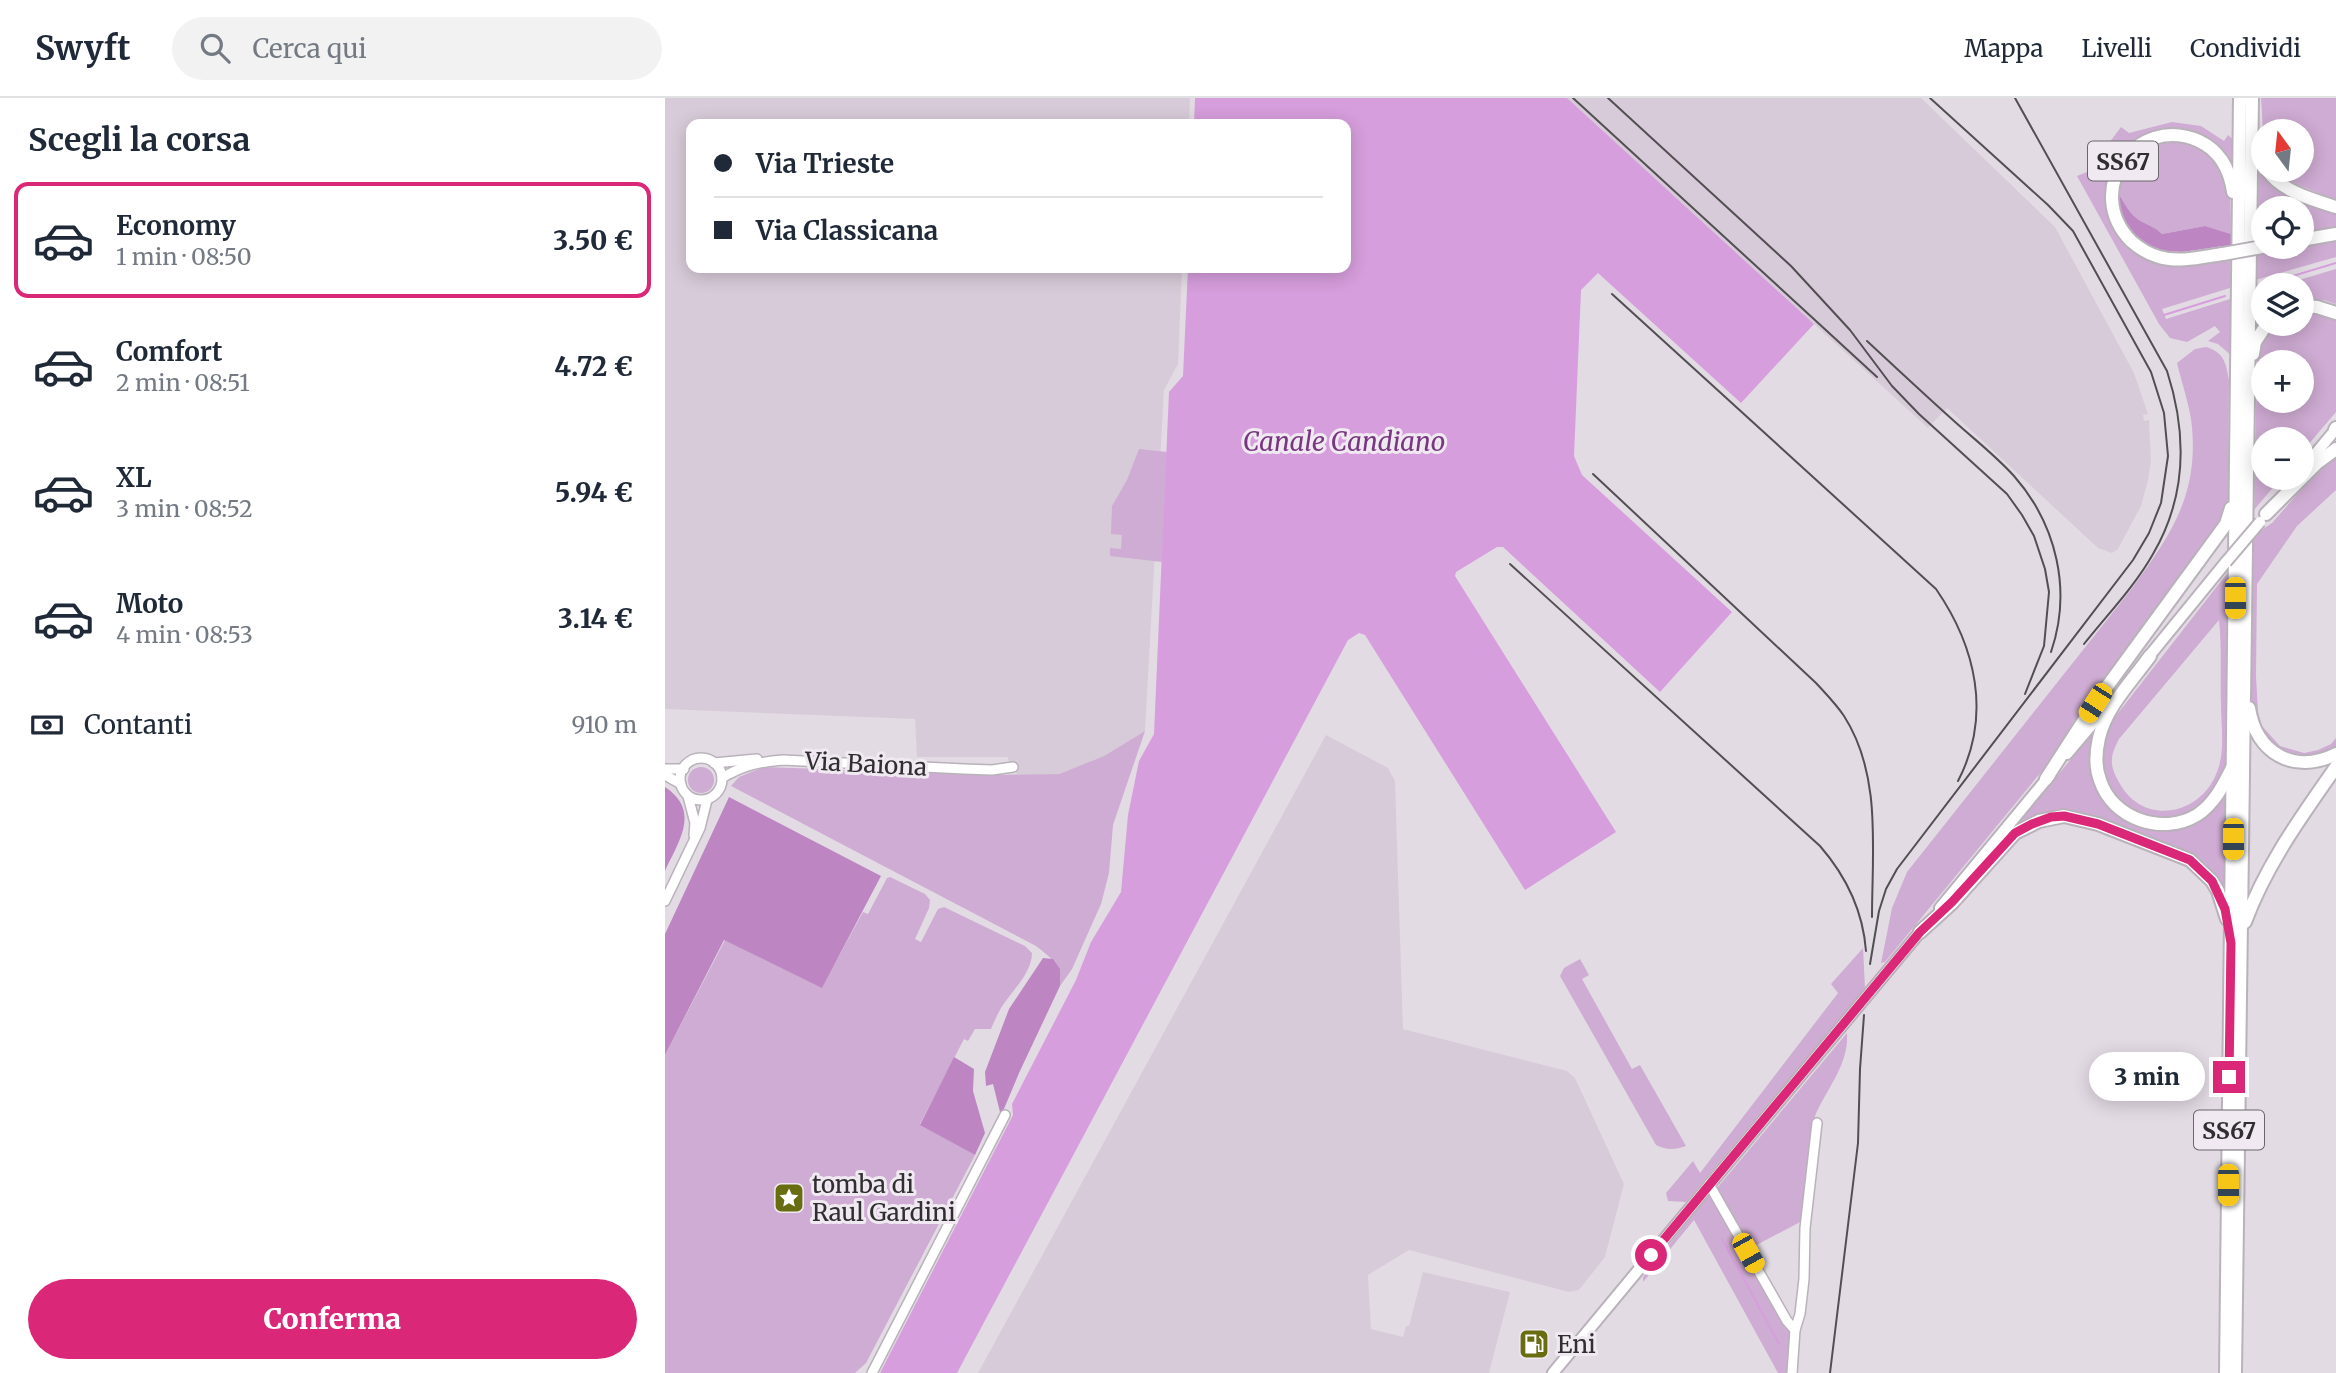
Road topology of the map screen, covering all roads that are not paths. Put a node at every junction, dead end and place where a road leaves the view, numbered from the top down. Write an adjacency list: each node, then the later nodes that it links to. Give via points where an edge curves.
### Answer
1 (2240, 98): 6 (highway)
2 (2253, 98): 3 (highway); 13 (highway)
3 (2255, 119)
4 (2278, 182): 5 (highway)
5 (2336, 208)
6 (2238, 227): 9 (highway, SS67, bridge, via 2232,182 2224,161 2209,146 2167,135 2147,141 2129,154 2117,171 2111,189 2113,212 2122,232 2139,249 2159,258 2185,259); 15 (highway, SS67)
7 (2336, 234): 8 (highway)
8 (2314, 238)
9 (2251, 249)
10 (2314, 307): 11 (highway)
11 (2336, 313)
12 (2259, 336): 13 (highway)
13 (2248, 375): 20 (highway)
14 (2336, 429): 17 (main road)
15 (2236, 431): 25 (highway, SS67); 32 (highway, via 2226,524 2095,703)
16 (2336, 449): 19 (highway)
17 (2314, 455)
18 (2286, 490): 19 (main road)
19 (2263, 518): 21 (main road, bridge)
20 (2244, 627): 22 (highway, via 2249,709 2263,744 2291,761); 39 (highway)
21 (2150, 656): 25 (highway, via 2106,717 2099,737 2096,760 2109,797 2138,820 2168,825 2196,816 2209,805); 32 (main road)
22 (2336, 754)
23 (783, 760): 24 (street); 26 (street, Via Baiona, via 992,770); 31 (street, Via Baiona, via 749,764)
24 (714, 763): 29 (street, via 694,760); 31 (street)
25 (2234, 765): 40 (highway, SS67)
26 (1013, 767)
27 (2336, 767): 39 (highway, SS67, via 2269,867)
28 (665, 769): 29 (street)
29 (684, 769): 33 (street)
30 (665, 775): 33 (street)
31 (722, 778): 35 (street, via 717,794)
32 (2046, 779): 38 (main road)
33 (681, 784): 34 (street)
34 (688, 796): 35 (street); 36 (street)
35 (707, 800): 36 (street)
36 (694, 841): 37 (street)
37 (665, 901)
38 (1920, 932): 40 (highway, via 2015,833 2064,816 2098,824 2198,866 2218,891); 43 (main road)
39 (2242, 933): 49 (highway, SS67)
40 (2231, 943): 48 (highway, SS67)
41 (1005, 1115): 45 (street)
42 (1817, 1123): 44 (street, via 1803,1291)
43 (1709, 1184): 44 (street); 46 (main road)
44 (1795, 1330): 47 (street)
45 (872, 1373)
46 (1553, 1373)
47 (1792, 1373)
48 (2227, 1373)
49 (2235, 1373)

